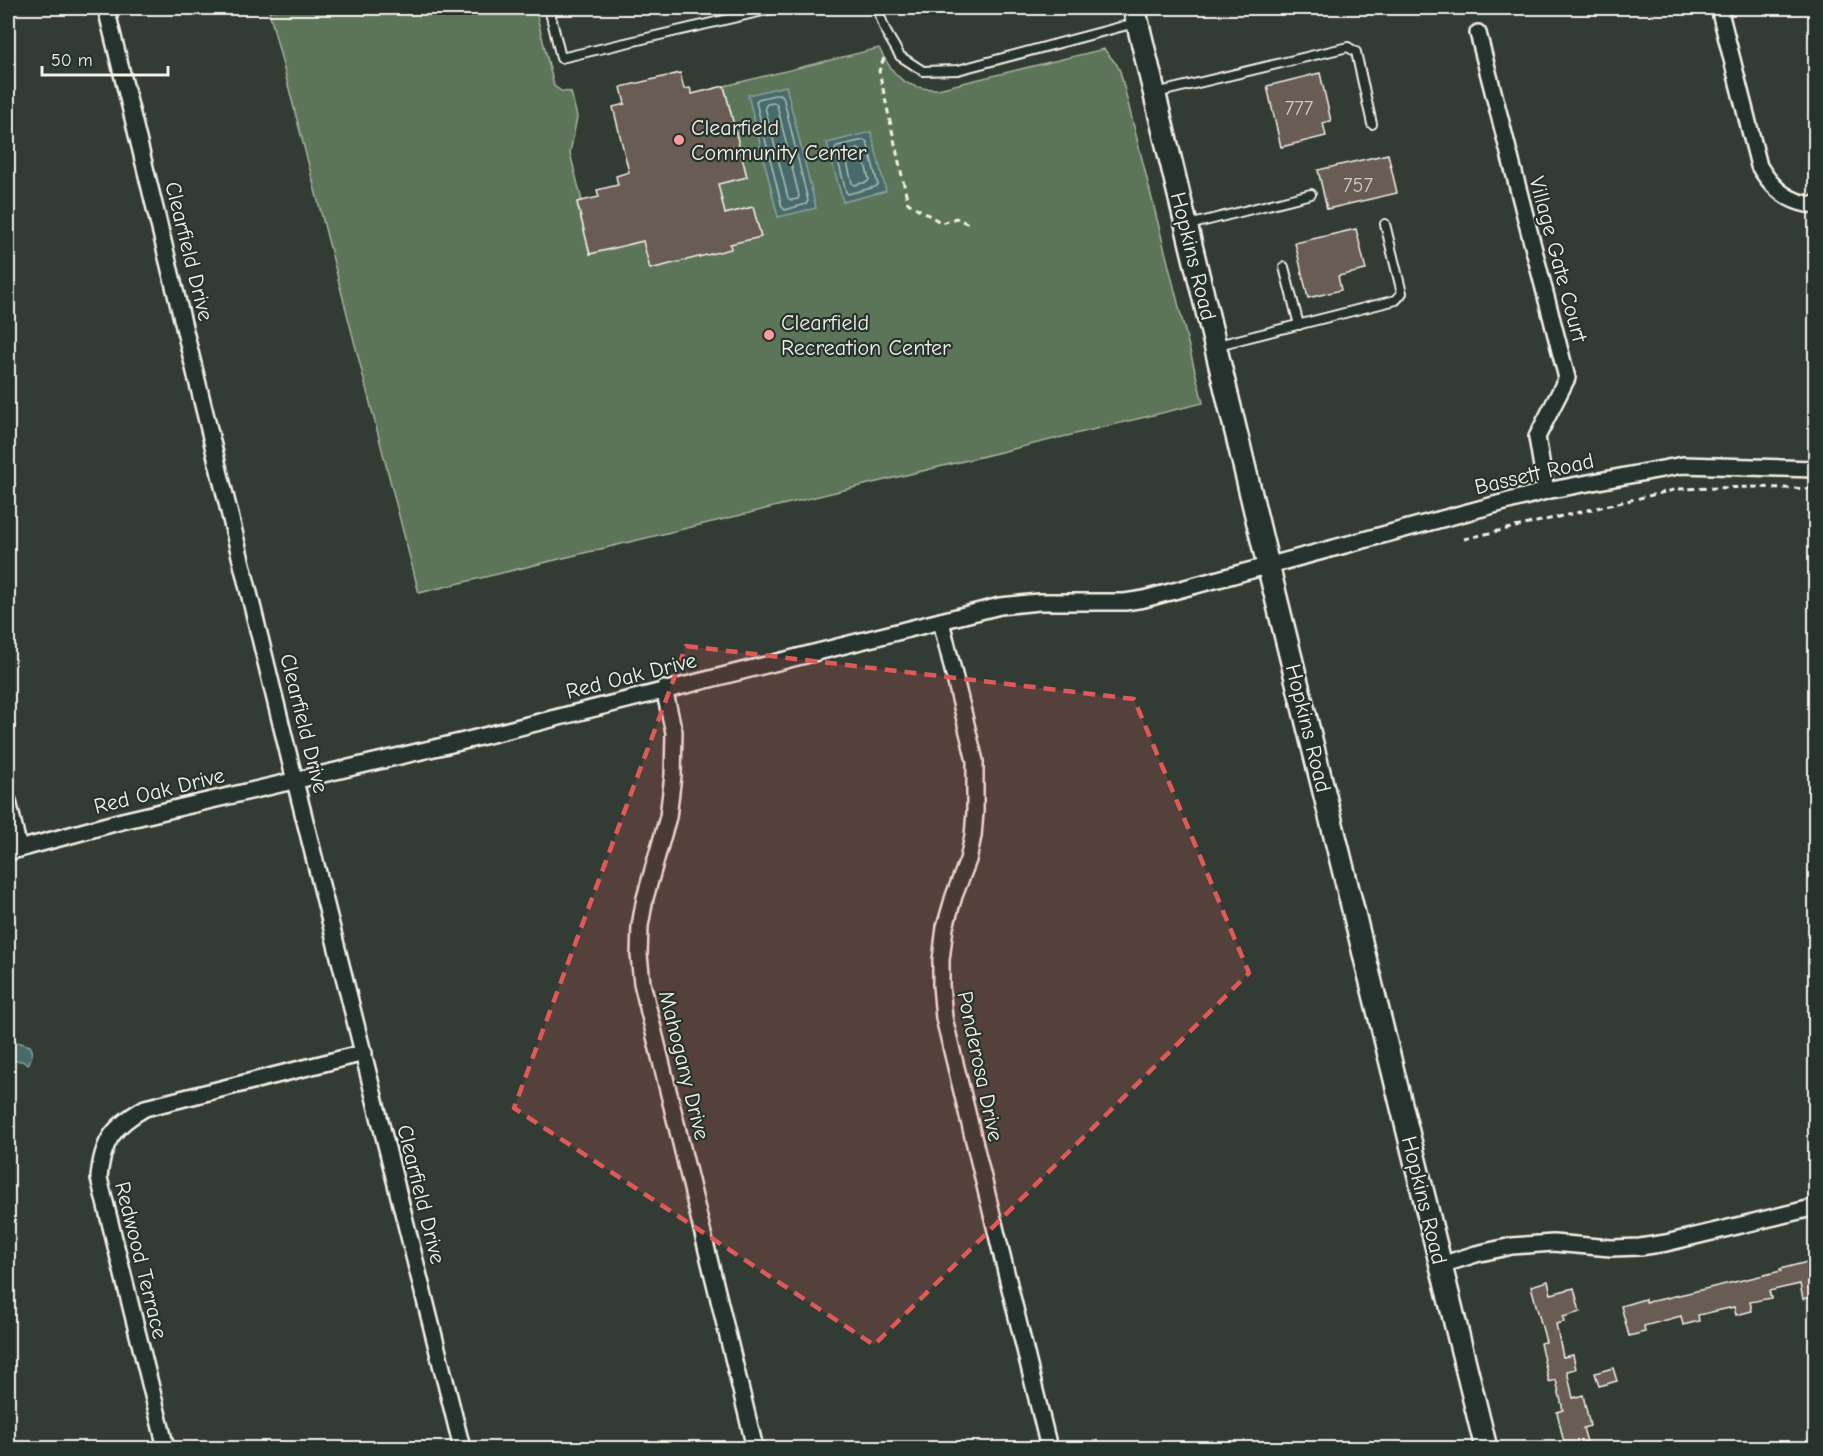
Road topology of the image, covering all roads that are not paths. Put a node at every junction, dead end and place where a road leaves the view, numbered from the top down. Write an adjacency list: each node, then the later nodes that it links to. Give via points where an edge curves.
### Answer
1 (106, 8): 22 (street, Clearfield Drive)
2 (549, 8): 3 (lane, via 561,58)
3 (776, 8)
4 (877, 8): 6 (lane, via 900,56 923,70 958,70)
5 (1719, 8): 11 (street, via 1759,166 1781,194)
6 (1135, 15): 8 (street, Hopkins Road)
7 (1478, 33): 18 (street, Village Gate Court, via 1567,378 1536,437)
8 (1155, 93): 9 (lane, via 1348,47 1356,52); 13 (street, Hopkins Road)
9 (1372, 124)
10 (1311, 194): 13 (lane)
11 (1815, 205)
12 (1385, 224): 15 (lane, via 1402,293 1396,300)
13 (1187, 225): 16 (street, Hopkins Road)
14 (1284, 267): 15 (lane)
15 (1299, 325): 16 (lane)
16 (1216, 345): 19 (street, Hopkins Road)
17 (1815, 469): 18 (street, Bassett Road, via 1683,465)
18 (1546, 491): 19 (street, Bassett Road)
19 (1268, 565): 20 (street, Red Oak Drive, via 1144,599 1000,606); 27 (street, Hopkins Road)
20 (941, 621): 21 (street, Red Oak Drive); 31 (street, Ponderosa Drive, via 975,761 973,836 945,927 941,960 944,1018)
21 (664, 689): 22 (street, Red Oak Drive); 30 (street, Mahogany Drive, via 674,732 673,774 668,817 640,926 642,983)
22 (295, 781): 24 (street, Red Oak Drive, via 122,820); 25 (street, Clearfield Drive)
23 (8, 801): 24 (street)
24 (14, 850)
25 (364, 1053): 28 (street, Redwood Terrace, via 145,1108 127,1118 107,1143 100,1160 99,1178); 29 (street, Clearfield Drive)
26 (1815, 1207): 27 (street, via 1666,1243 1611,1248 1553,1243 1512,1246)
27 (1441, 1265): 32 (street, Hopkins Road)
28 (166, 1449)
29 (462, 1449)
30 (754, 1449)
31 (1049, 1449)
32 (1485, 1449)

